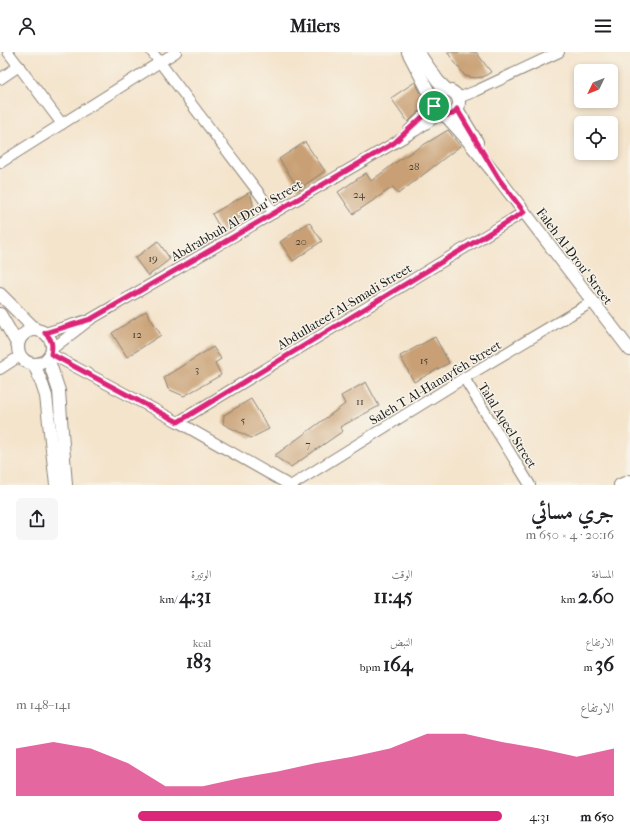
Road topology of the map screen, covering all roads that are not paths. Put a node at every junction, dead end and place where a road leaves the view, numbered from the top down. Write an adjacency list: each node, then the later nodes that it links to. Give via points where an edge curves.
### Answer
1 (8, 52): 8 (street)
2 (152, 52): 7 (street)
3 (176, 52): 7 (street)
4 (408, 52): 12 (street, Faleh Al-Drou‘ Street)
5 (418, 52): 10 (street)
6 (559, 52): 11 (street, via 476,92)
7 (160, 62): 13 (street); 17 (street)
8 (19, 66): 9 (street); 13 (street)
9 (0, 79)
10 (447, 90): 11 (street, via 454,93); 12 (street, via 439,92)
11 (458, 104): 12 (street, via 453,114); 15 (street, Faleh Al-Drou‘ Street)
12 (438, 109): 15 (street, Faleh Al-Drou‘ Street); 17 (street, Abdrabbuh Al-Drou‘ Street, via 394,143)
13 (62, 124): 14 (street)
14 (0, 163)
15 (499, 179): 16 (street, Faleh Al-Drou‘ Street)
16 (524, 212): 19 (street, Faleh Al-Drou‘ Street); 29 (street, Abdullateef Al-Smadi Street)
17 (274, 213): 21 (street, Abdrabbuh Al-Drou‘ Street)
18 (0, 294): 22 (street)
19 (592, 302): 23 (street, Faleh Al-Drou‘ Street); 28 (street, Saleh T Al-Hanayfeh Street)
20 (0, 314): 24 (street)
21 (91, 319): 22 (street, Abdrabbuh Al-Drou‘ Street); 25 (street, Abdrabbuh Al-Drou‘ Street)
22 (40, 331): 24 (street, via 31,330 22,336); 25 (street, via 50,338)
23 (630, 350)
24 (19, 351): 26 (street, via 28,363); 27 (street)
25 (50, 354): 26 (street, via 44,362); 29 (street, Saleh T Al-Hanayfeh Street); 32 (street, via 58,391)
26 (34, 364): 31 (street, via 46,396)
27 (0, 368)
28 (464, 378): 33 (street, Saleh T Al-Hanayfeh Street); 34 (street, Talal Aqeel Street)
29 (178, 422): 33 (street, Saleh T Al-Hanayfeh Street)
30 (630, 481): 35 (street)
31 (56, 485)
32 (66, 485)
33 (291, 485)
34 (530, 485)
35 (620, 485)

